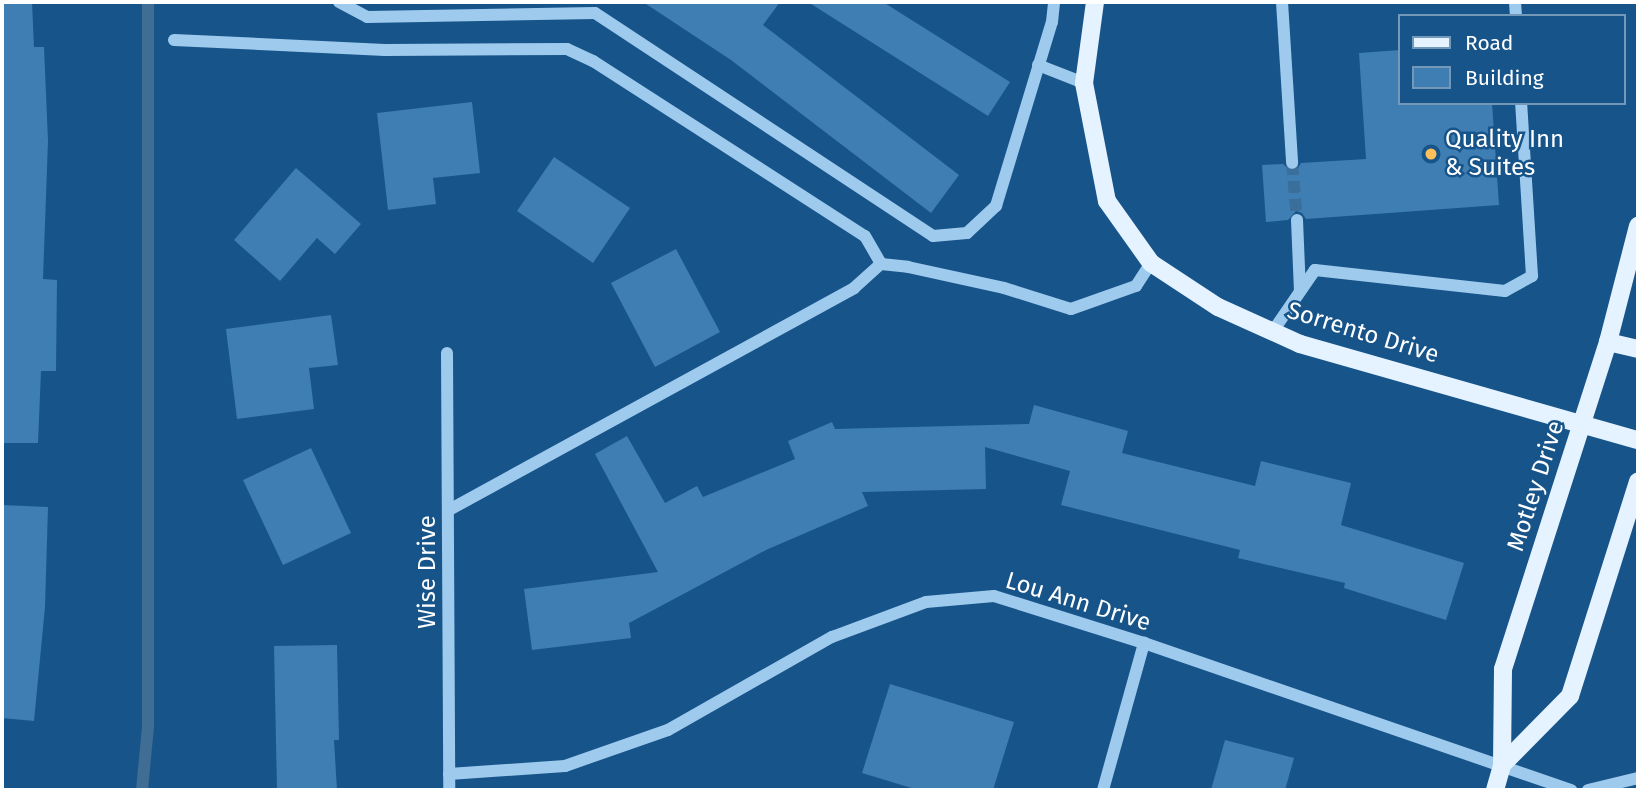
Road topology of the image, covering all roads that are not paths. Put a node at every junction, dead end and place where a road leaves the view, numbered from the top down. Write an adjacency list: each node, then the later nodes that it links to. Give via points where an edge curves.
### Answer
1 (339, 2): 6 (street, via 367,17 595,13 933,236 967,233 996,206)
2 (1054, 2): 6 (street)
3 (1095, 2): 7 (main road, Sorrento Drive)
4 (1282, 2): 9 (street)
5 (174, 40): 13 (street, via 385,50 567,49 604,68 865,236)
6 (1038, 65): 7 (street)
7 (1084, 83): 12 (main road, Sorrento Drive, via 1107,201)
8 (1521, 105): 14 (street, via 1532,276 1505,292 1315,270)
9 (1292, 163)
10 (1297, 220): 14 (street)
11 (1638, 226): 16 (main road, Motley Drive)
12 (1151, 263): 13 (street, via 1136,286 1071,309 1004,288); 15 (main road, Sorrento Drive, via 1218,307)
13 (881, 264): 22 (street, via 854,288)
14 (1300, 291): 15 (street)
15 (1273, 331): 19 (main road, Sorrento Drive, via 1300,344)
16 (1608, 342): 17 (main road); 19 (main road, Motley Drive)
17 (1638, 349)
18 (447, 353): 22 (street, Wise Drive)
19 (1582, 423): 20 (main road, Sorrento Drive); 24 (main road, Motley Drive, via 1503,669)
20 (1638, 440)
21 (1638, 482): 24 (main road, Motley Drive, via 1570,696)
22 (449, 510): 25 (street, Wise Drive)
23 (1144, 643): 24 (street, Lou Ann Drive); 25 (street, Lou Ann Drive, via 994,596 926,602 832,637 668,730 565,766); 28 (street)
24 (1502, 765): 29 (main road, Motley Drive); 30 (street, Lou Ann Drive)
25 (449, 774): 27 (street, Wise Drive)
26 (1638, 778): 31 (street)
27 (449, 790)
28 (1103, 790)
29 (1495, 790)
30 (1571, 790)
31 (1588, 790)

